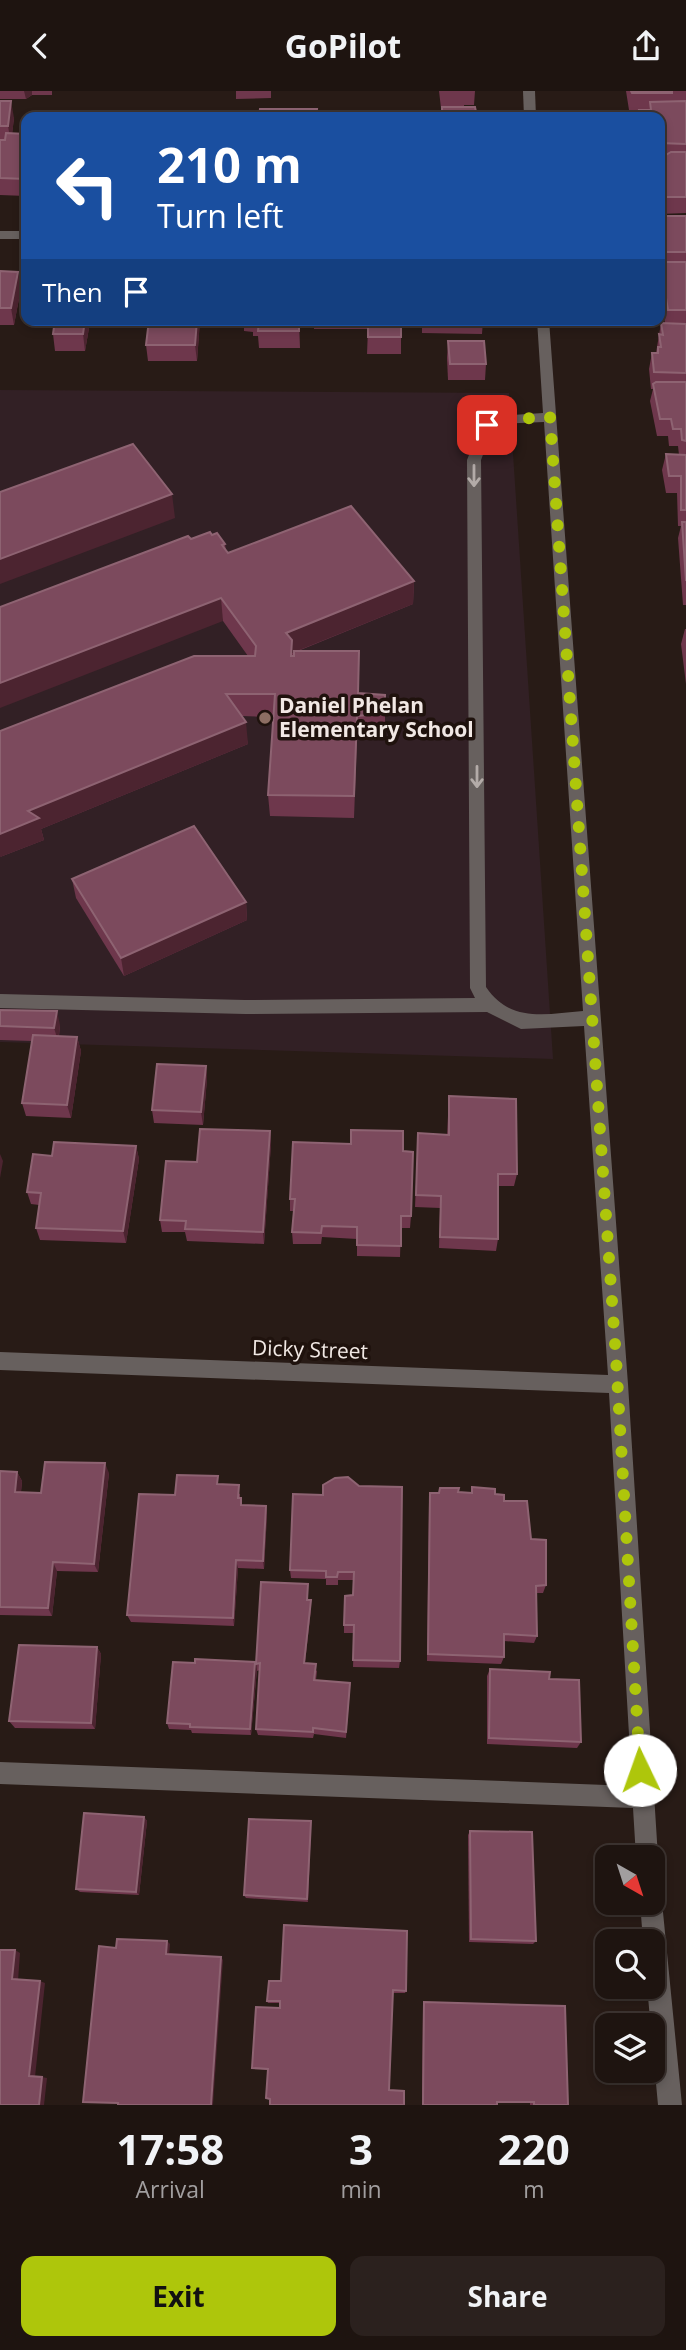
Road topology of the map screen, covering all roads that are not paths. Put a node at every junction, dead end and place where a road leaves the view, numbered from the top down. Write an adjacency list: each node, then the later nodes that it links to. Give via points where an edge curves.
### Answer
1 (529, 91): 2 (street)
2 (530, 112)
3 (0, 235): 4 (street)
4 (21, 235)
5 (543, 326): 6 (street)
6 (550, 417): 8 (street, one-way to 8, via 497,420 487,425 474,460 478,988); 9 (street)
7 (0, 1001): 8 (street, via 245,1007)
8 (489, 1005): 9 (street, via 521,1022)
9 (592, 1018): 11 (street)
10 (0, 1361): 11 (street, Dicky Street)
11 (618, 1384): 13 (street)
12 (0, 1773): 13 (street)
13 (642, 1797): 14 (street)
14 (646, 1845)
15 (652, 1915): 16 (street)
16 (670, 2105)

